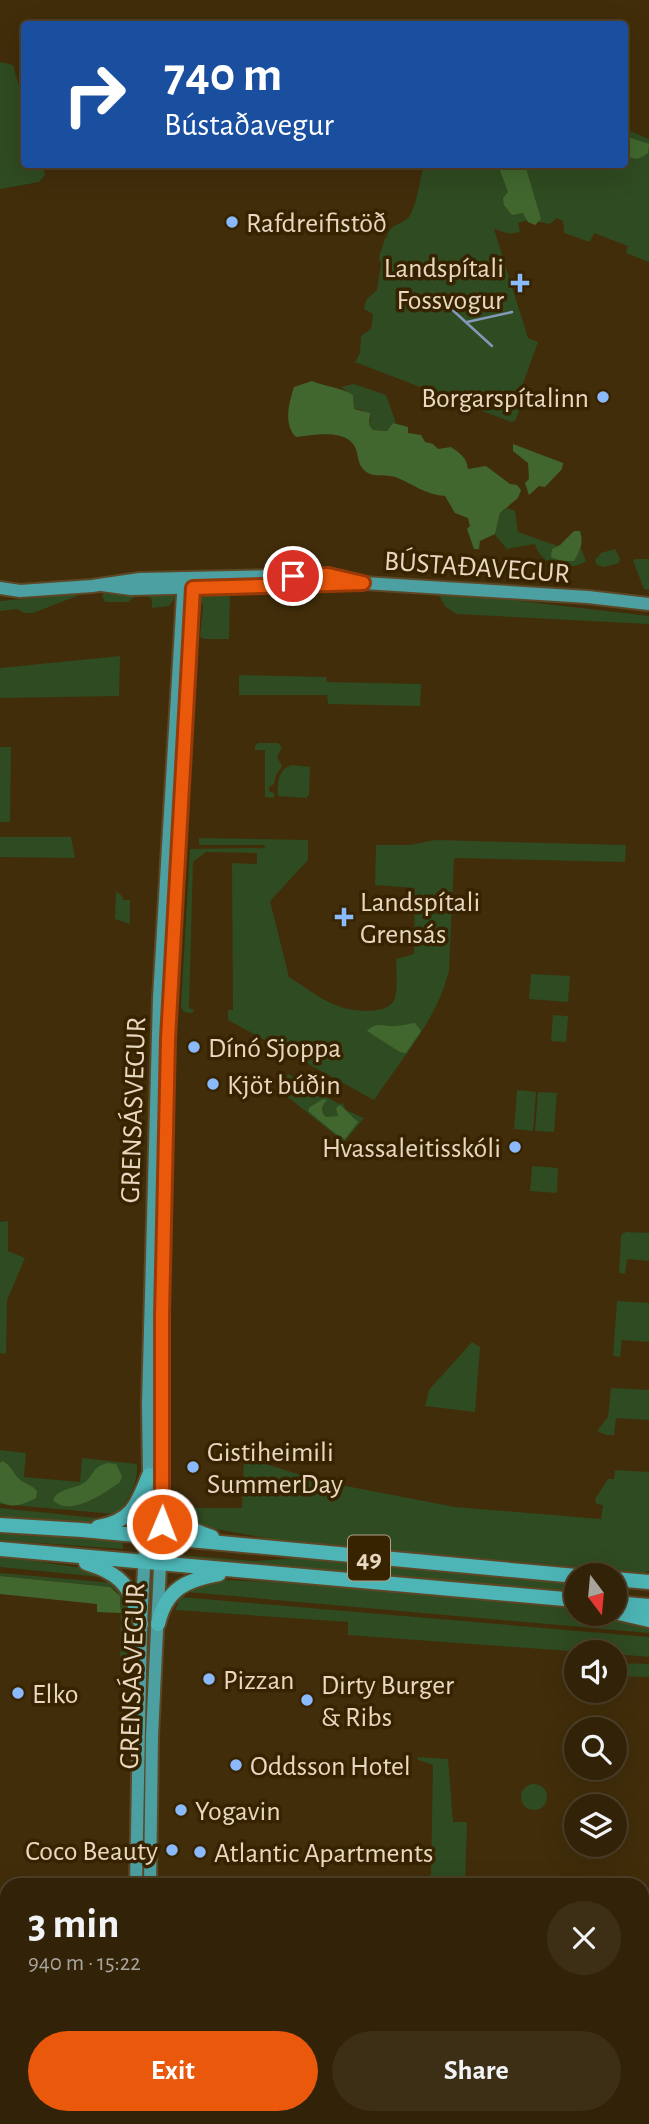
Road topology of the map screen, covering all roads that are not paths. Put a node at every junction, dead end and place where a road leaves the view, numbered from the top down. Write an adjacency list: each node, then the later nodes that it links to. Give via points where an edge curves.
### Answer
1 (189, 583): 3 (main road, BÚSTAÐAVEGUR); 4 (main road, BÚSTAÐAVEGUR, via 363,583); 8 (main road, GRENSÁSVEGUR, via 159,998); 9 (main road, GRENSÁSVEGUR, via 168,1039)
2 (0, 588): 3 (main road, BÚSTAÐAVEGUR)
3 (20, 591): 6 (main road, BÚSTAÐAVEGUR)
4 (588, 597): 5 (main road, BÚSTAÐAVEGUR); 7 (main road, BÚSTAÐAVEGUR)
5 (649, 597)
6 (0, 598)
7 (649, 604)
8 (149, 1475): 11 (highway, via 128,1516); 12 (main road, GRENSÁSVEGUR)
9 (162, 1494): 12 (main road, GRENSÁSVEGUR); 13 (highway, via 188,1528)
10 (0, 1525): 11 (highway, 49)
11 (82, 1530): 12 (highway, 49)
12 (154, 1537): 13 (highway, 49); 16 (main road, GRENSÁSVEGUR); 17 (main road, GRENSÁSVEGUR)
13 (237, 1545): 19 (highway, 49)
14 (0, 1549): 15 (highway, 49)
15 (54, 1554): 16 (highway, 49); 29 (highway, via 116,1576 131,1593)
16 (145, 1563): 17 (highway, 49); 29 (main road, GRENSÁSVEGUR)
17 (160, 1564): 18 (highway, 49); 30 (main road, GRENSÁSVEGUR)
18 (237, 1571): 24 (highway, 49); 30 (highway, via 201,1577 181,1586 162,1607)
19 (564, 1575)
20 (649, 1576): 22 (highway)
21 (627, 1580): 22 (highway)
22 (632, 1581): 23 (highway)
23 (649, 1582)
24 (564, 1599)
25 (627, 1604): 26 (highway)
26 (649, 1606)
27 (627, 1615): 28 (highway)
28 (649, 1620)
29 (141, 1624): 31 (main road, GRENSÁSVEGUR)
30 (158, 1624): 32 (main road, GRENSÁSVEGUR)
31 (136, 1878)
32 (150, 1878)

